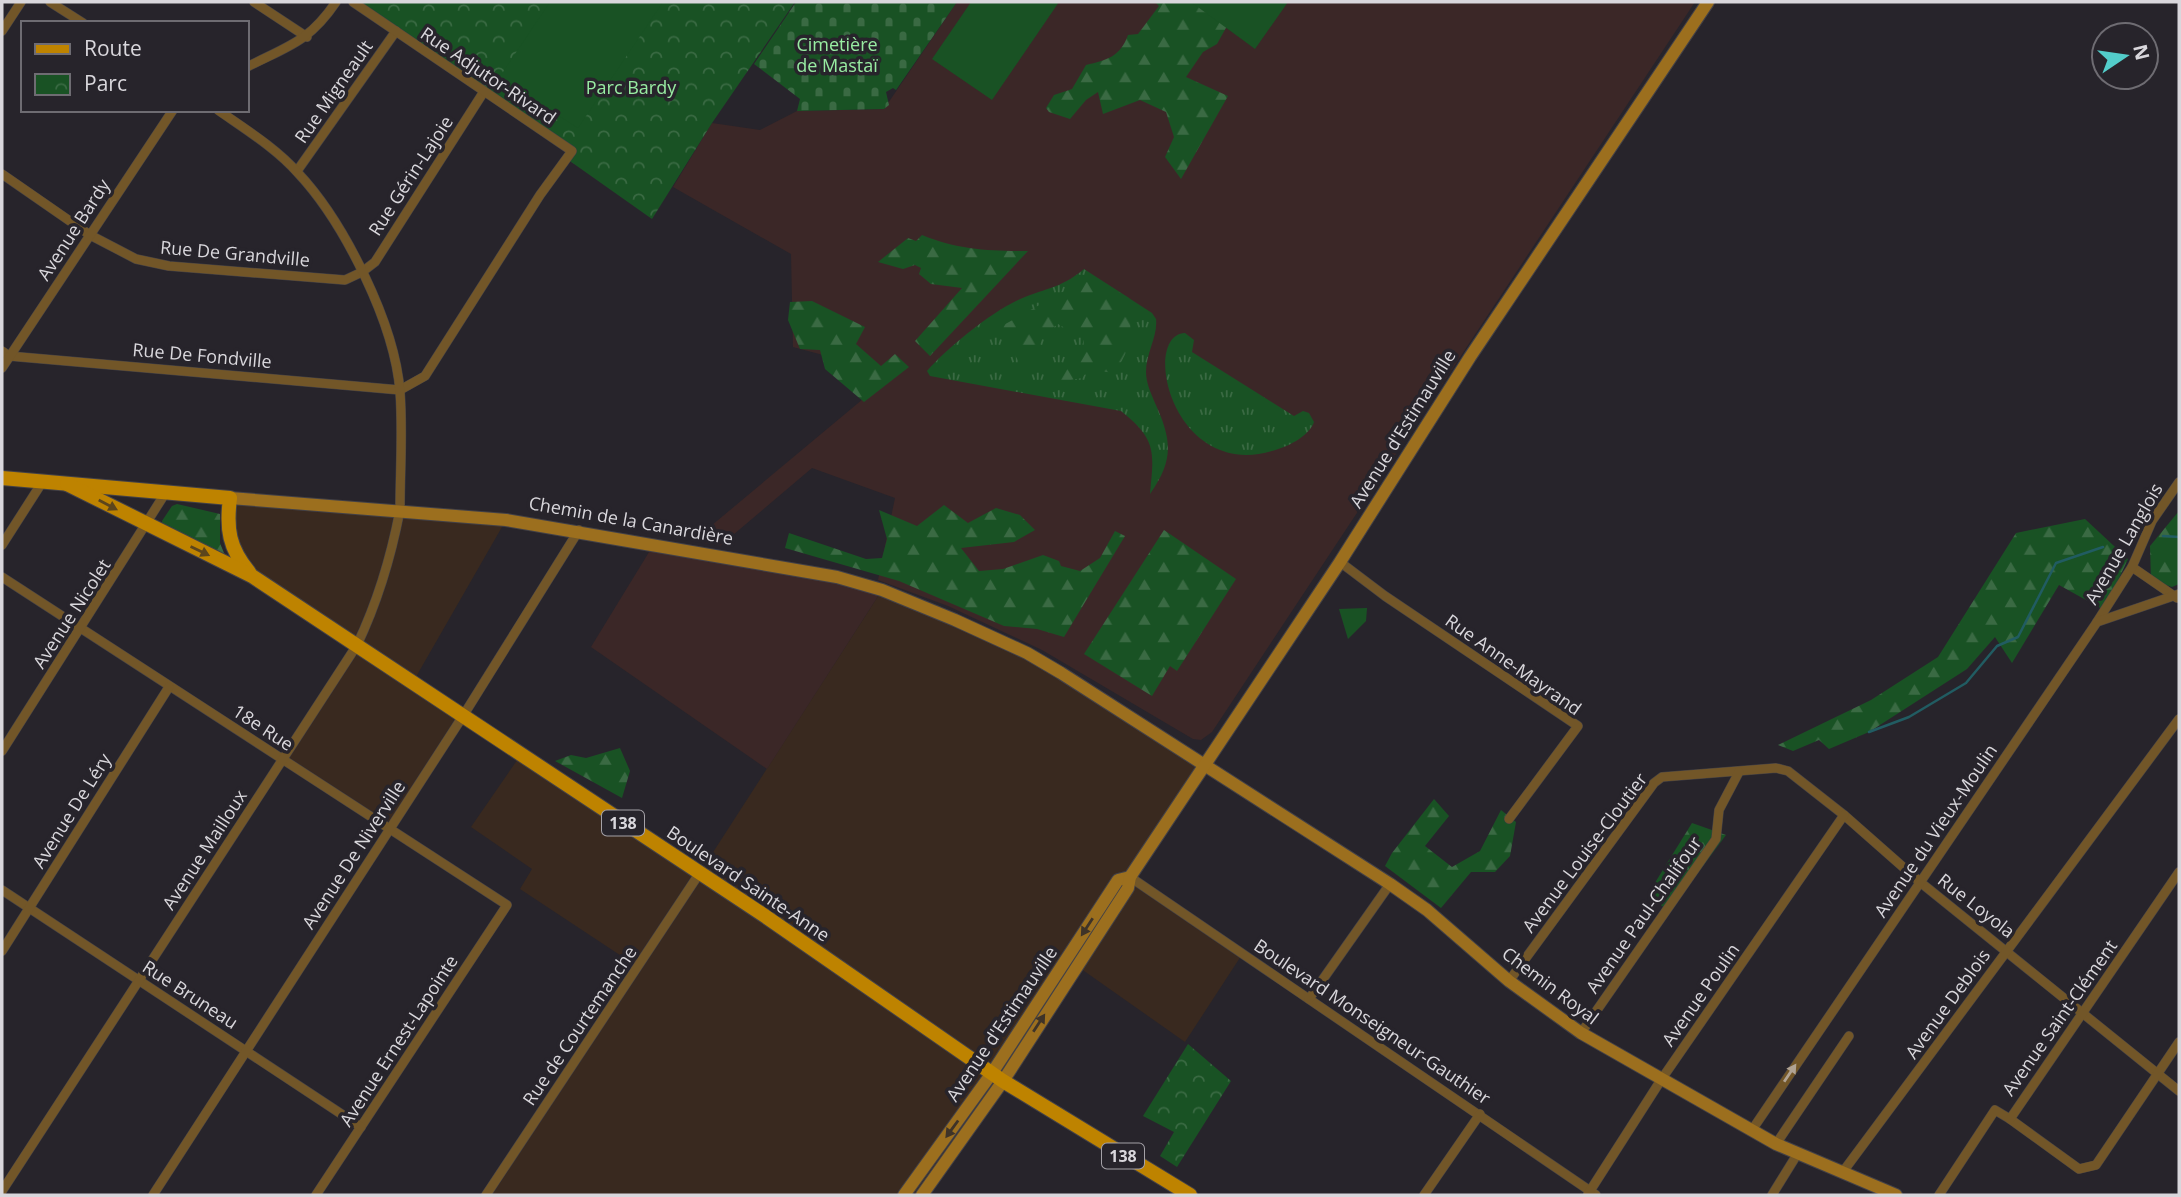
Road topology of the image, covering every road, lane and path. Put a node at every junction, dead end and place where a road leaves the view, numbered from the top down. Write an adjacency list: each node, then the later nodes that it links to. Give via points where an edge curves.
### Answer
1 (21, 2): 8 (street)
2 (50, 2): 7 (street)
3 (254, 2): 10 (street)
4 (336, 2): 10 (street)
5 (353, 2): 9 (street, Rue Adjutor-Rivard)
6 (1708, 2): 32 (main road, Avenue d'Estimauville, via 1469,357)
7 (80, 21)
8 (2, 31)
9 (396, 31): 12 (street, Rue Adjutor-Rivard); 15 (street, Rue Migneault)
10 (307, 37): 11 (street)
11 (248, 66)
12 (483, 93): 18 (street, Rue Gérin-Lajoie, via 375,262); 21 (street, Rue Adjutor-Rivard, via 572,151 425,376)
13 (172, 112): 17 (street, Avenue Bardy)
14 (221, 112): 15 (street, Avenue Mailloux)
15 (297, 171): 18 (street, Avenue Mailloux, via 337,225)
16 (2, 174): 17 (street, Rue De Grandville)
17 (90, 235): 18 (street, Rue De Grandville, via 136,259 169,266 345,280); 19 (street, Avenue Bardy)
18 (362, 272): 21 (street, Avenue Mailloux, via 384,326)
19 (6, 354): 20 (street, Avenue Bardy); 21 (street, Rue De Fondville)
20 (2, 368)
21 (400, 390): 28 (street, Avenue Mailloux)
22 (2, 478): 23 (main road, Chemin de la Canardière / 138)
23 (43, 481): 25 (main road, Chemin de la Canardière / 138); 31 (street)
24 (2179, 482): 33 (street, Avenue Langlois, via 2152,521)
25 (67, 484): 26 (main road, Chemin de la Canardière / 138); 29 (main road, Boulevard Sainte-Anne / 138, one-way to 29)
26 (166, 492): 27 (main road, Chemin de la Canardière / 138); 29 (street, Avenue Nicolet)
27 (230, 498): 28 (main road, Chemin de la Canardière); 34 (main road, Boulevard Sainte-Anne / 138, via 229,541)
28 (400, 510): 30 (main road, Chemin de la Canardière); 39 (street, Avenue Mailloux, via 387,573)
29 (148, 526): 34 (main road, Boulevard Sainte-Anne / 138, one-way to 34); 38 (street, Avenue Nicolet)
30 (579, 530): 41 (street, Avenue De Niverville); 45 (main road, Chemin de la Canardière, via 797,569 882,590 1027,653)
31 (2, 545)
32 (1340, 562): 45 (main road, Avenue d'Estimauville); 49 (street, Rue Anne-Mayrand, via 1578,726)
33 (2132, 566): 36 (street); 37 (street, Avenue Langlois)
34 (252, 576): 39 (main road, Boulevard Sainte-Anne / 138)
35 (2, 577): 38 (street, 18e Rue)
36 (2177, 597): 37 (street)
37 (2097, 622): 54 (street, Avenue du Vieux-Moulin)
38 (82, 629): 40 (street, 18e Rue); 43 (street, Avenue Nicolet)
39 (357, 645): 41 (main road, Boulevard Sainte-Anne / 138); 44 (street, Avenue Mailloux)
40 (169, 687): 44 (street, 18e Rue); 58 (street, Avenue De Léry)
41 (463, 716): 50 (street, Avenue De Niverville); 52 (main road, Boulevard Sainte-Anne / 138)
42 (2179, 719): 59 (street, Avenue Deblois)
43 (2, 751)
44 (283, 760): 50 (street, 18e Rue); 61 (street, Avenue Mailloux)
45 (1206, 766): 53 (main road, Avenue d'Estimauville); 55 (main road, Chemin Royal)
46 (1739, 772): 47 (street, Rue Loyola); 48 (street, Rue Loyola, via 1756,768 1788,771); 65 (street, Avenue Paul-Chalifour, via 1719,810 1716,839)
47 (1662, 777): 62 (street, Avenue Louise-Cloutier)
48 (1844, 815): 54 (street, Rue Loyola); 71 (street, Avenue Poulin)
49 (1509, 818)
50 (390, 829): 57 (street, 18e Rue); 68 (street, Avenue De Niverville)
51 (2179, 872): 64 (street, Avenue Saint-Clément)
52 (699, 874): 70 (main road, Boulevard Sainte-Anne / 138); 84 (street, Rue de Courtemanche)
53 (1130, 877): 63 (street, Boulevard Monseigneur-Gauthier); 70 (main road, Avenue d'Estimauville, via 1118,880)
54 (1920, 882): 59 (street, Rue Loyola); 76 (street, Avenue du Vieux-Moulin, one-way to 54)
55 (1390, 884): 62 (main road, Chemin Royal); 63 (street)
56 (2, 890): 58 (street, Rue Bruneau)
57 (507, 905): 75 (street, Avenue Ernest-Lapointe)
58 (29, 908): 60 (street, Avenue De Léry); 61 (street, Rue Bruneau)
59 (2007, 950): 64 (street, Rue Loyola); 79 (street, Avenue Deblois)
60 (2, 951)
61 (139, 980): 68 (street, Rue Bruneau); 80 (street, Avenue Mailloux)
62 (1509, 981): 65 (main road, Chemin Royal)
63 (1309, 999): 73 (street, Boulevard Monseigneur-Gauthier)
64 (2084, 1013): 69 (street, Rue Loyola); 74 (street, Avenue Saint-Clément)
65 (1581, 1033): 71 (main road, Chemin Royal)
66 (1849, 1037): 77 (street)
67 (2179, 1042): 69 (street)
68 (247, 1050): 75 (street, Rue Bruneau); 82 (street, Avenue De Niverville)
69 (2157, 1074): 72 (street, Rue Loyola); 74 (street, via 2096,1165 2087,1169 2079,1169)
70 (997, 1077): 85 (main road, Avenue d'Estimauville, one-way to 85); 86 (main road, Avenue d'Estimauville); 87 (main road, Boulevard Sainte-Anne / 138)
71 (1661, 1080): 76 (main road, Chemin Royal); 81 (street, Avenue Poulin)
72 (2179, 1091)
73 (1480, 1114): 81 (street, Boulevard Monseigneur-Gauthier); 88 (street)
74 (2010, 1119): 91 (street, Avenue Saint-Clément, via 1995,1110)
75 (361, 1127): 83 (street, Avenue Ernest-Lapointe)
76 (1752, 1130): 77 (main road, Chemin Royal)
77 (1776, 1144): 78 (main road, Chemin Royal)
78 (1798, 1153): 79 (main road, Chemin Royal); 89 (street)
79 (1842, 1174): 90 (main road, Chemin Royal)
80 (2, 1191)
81 (1591, 1194)
82 (153, 1195)
83 (316, 1195)
84 (486, 1195)
85 (904, 1195)
86 (922, 1195)
87 (1190, 1195)
88 (1424, 1195)
89 (1772, 1195)
90 (1893, 1195)
91 (1938, 1195)

